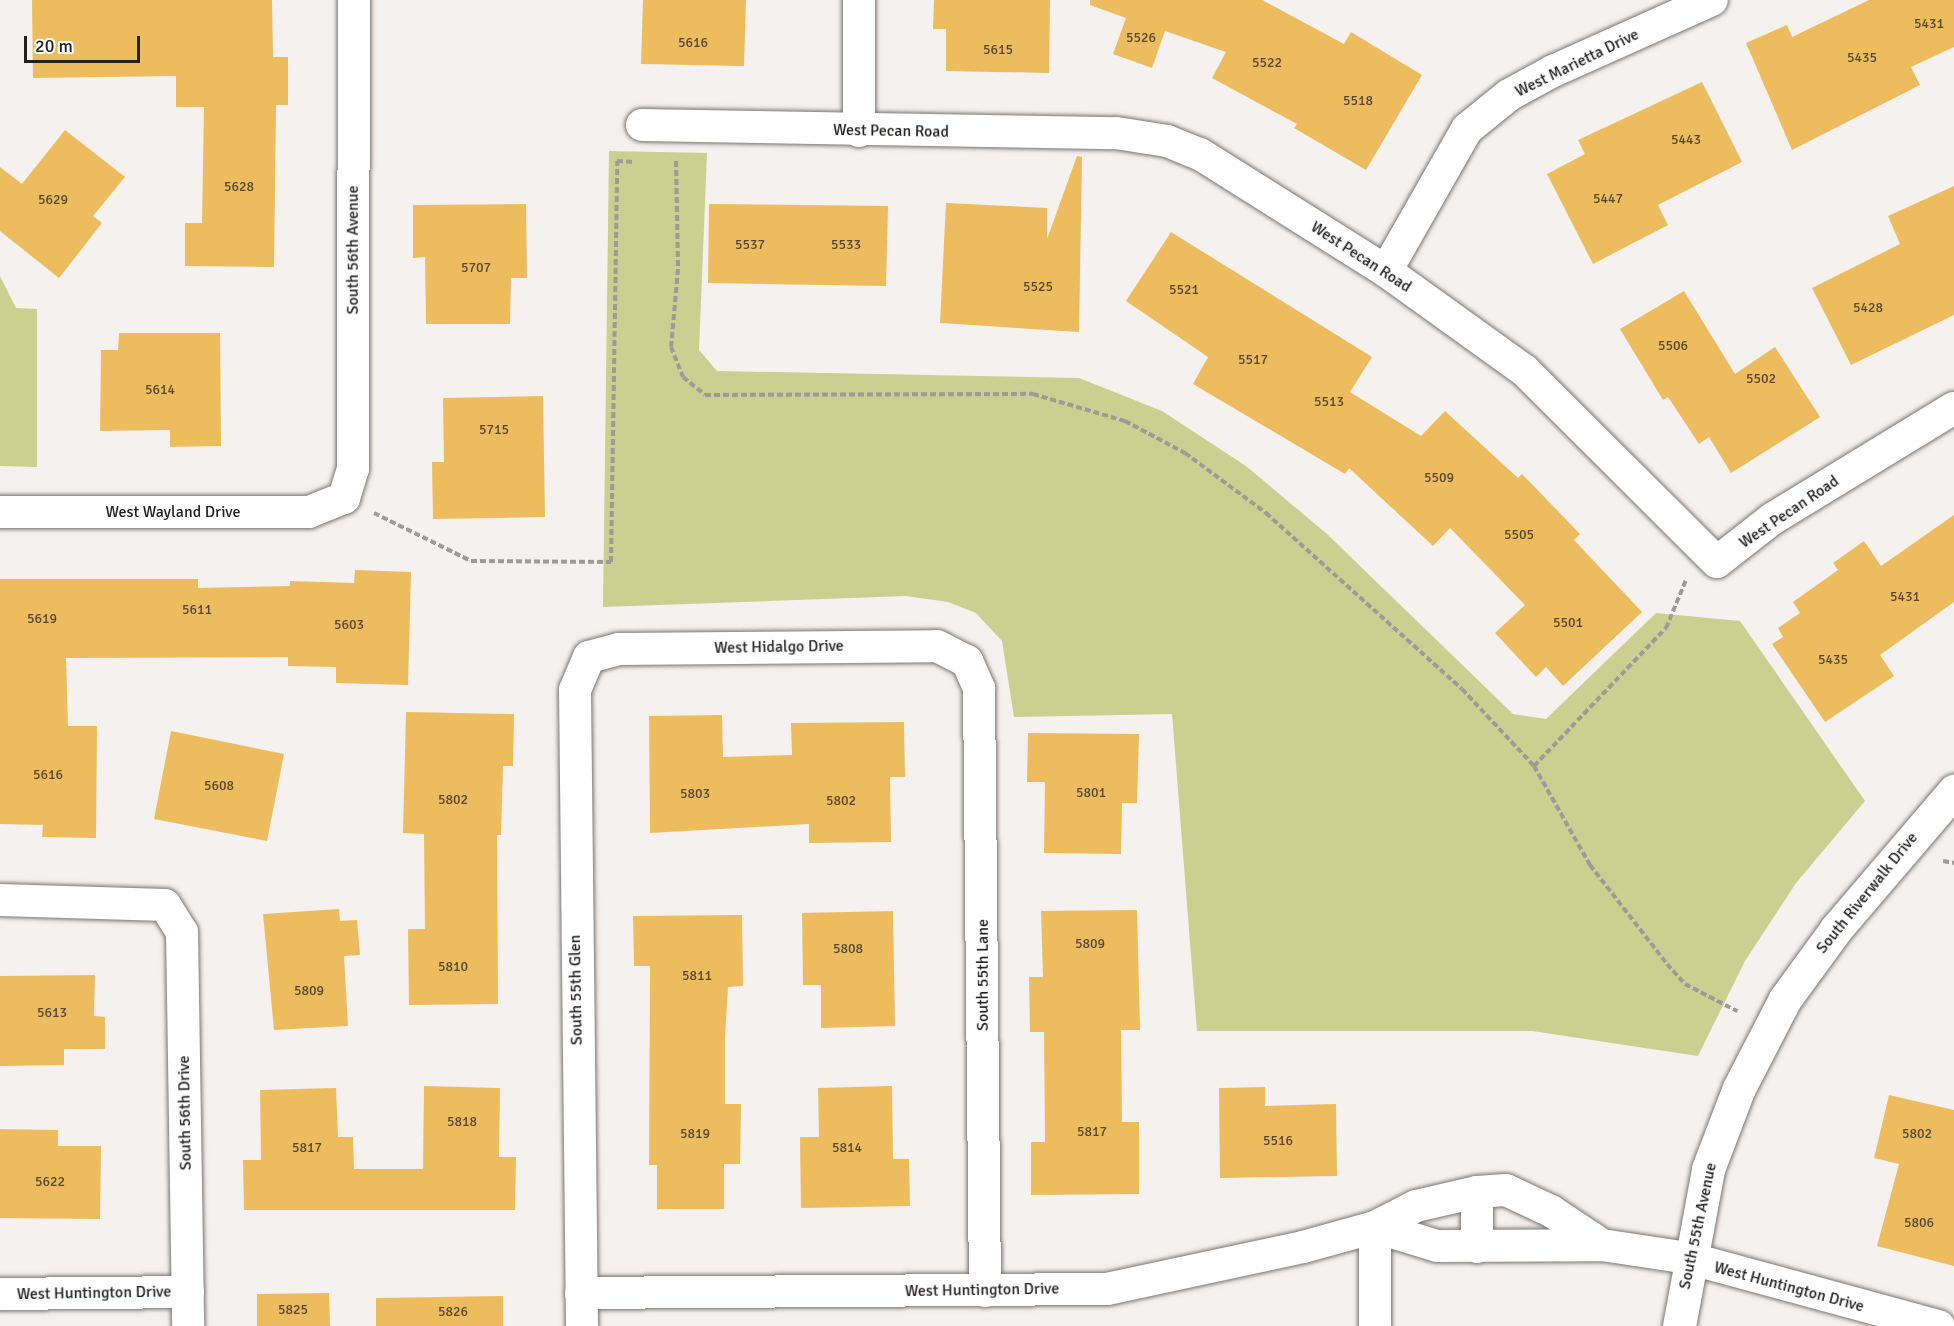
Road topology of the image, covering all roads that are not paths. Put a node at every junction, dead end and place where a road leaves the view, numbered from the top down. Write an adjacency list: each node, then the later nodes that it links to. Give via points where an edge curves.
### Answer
1 (354, 0): 8 (street, South 56th Avenue, via 353,469)
2 (859, 0): 5 (street)
3 (1712, 0): 6 (street, West Marietta Drive, via 1553,71 1509,95 1467,129)
4 (642, 125): 5 (street, West Pecan Road)
5 (859, 131): 6 (street, West Pecan Road, via 1116,133 1167,141 1200,154)
6 (1386, 271): 7 (street, West Pecan Road, via 1524,370 1717,562 1772,519)
7 (1954, 408)
8 (344, 498): 9 (street, West Wayland Drive, via 309,512)
9 (0, 512)
10 (589, 657): 11 (street, West Hidalgo Drive, via 619,649 937,646); 22 (street, South 55th Glen, via 575,690)
11 (967, 661): 20 (street, South 55th Lane, via 979,688)
12 (1954, 791): 14 (street, South Riverwalk Drive, via 1886,865)
13 (0, 900): 21 (street, South 56th Drive, via 165,905 182,932)
14 (1785, 999): 19 (street, South 55th Avenue, via 1739,1088 1708,1169)
15 (1477, 1192): 16 (street, West Huntington Drive, via 1416,1206); 17 (street, West Huntington Drive, via 1506,1190 1551,1211); 18 (street)
16 (1375, 1227): 18 (street, West Huntington Drive, via 1437,1246); 20 (street, West Huntington Drive, via 1192,1275 1118,1287); 26 (street)
17 (1602, 1245): 18 (street, West Huntington Drive); 19 (street, West Huntington Drive)
18 (1477, 1247)
19 (1688, 1258): 27 (street, South 55th Avenue); 28 (street, West Huntington Drive)
20 (985, 1291): 22 (street, West Huntington Drive)
21 (188, 1292): 23 (street, West Huntington Drive); 24 (street, South 56th Drive)
22 (581, 1293): 25 (street, South 55th Glen)
23 (0, 1294)
24 (188, 1326)
25 (582, 1326)
26 (1376, 1326)
27 (1679, 1326)
28 (1939, 1326)

